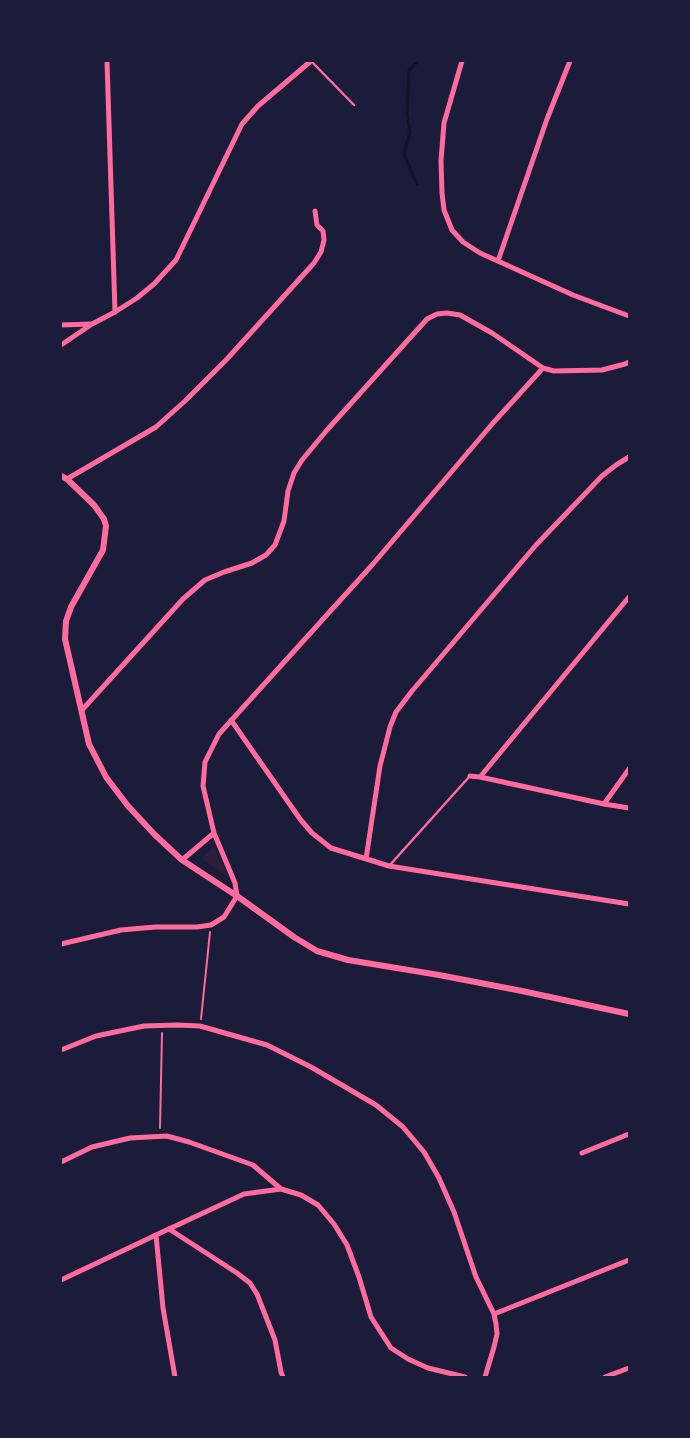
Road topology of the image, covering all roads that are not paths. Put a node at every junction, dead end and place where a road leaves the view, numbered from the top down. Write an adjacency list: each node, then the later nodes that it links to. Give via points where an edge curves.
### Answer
1 (107, 61): 8 (street)
2 (311, 61): 5 (lane); 8 (street, via 258,106 242,124 176,260 154,284)
3 (462, 61): 7 (street, via 444,123 441,160 444,210 452,230 463,242)
4 (570, 61): 7 (street)
5 (354, 105)
6 (315, 211): 16 (street, via 317,225 323,231 322,252 234,352 156,427)
7 (498, 261): 9 (street)
8 (115, 312): 10 (street)
9 (629, 316)
10 (92, 324): 11 (street); 12 (street)
11 (61, 325)
12 (61, 345)
13 (629, 362): 14 (street, via 602,370 554,371)
14 (543, 368): 19 (street, via 460,315 437,314 427,319 302,460 288,491 284,521 275,545 252,563 205,580 183,599); 20 (street, via 373,564)
15 (629, 457): 27 (street, via 602,476 536,545 396,712 382,758)
16 (64, 478): 18 (street, via 94,505 106,526 103,550)
17 (629, 597): 23 (street)
18 (64, 622): 19 (street, via 65,640)
19 (82, 710): 28 (street, via 88,744 106,777 128,806)
20 (231, 720): 26 (street, via 219,734 206,762 203,786); 27 (street, via 312,833 332,848)
21 (629, 769): 24 (street)
22 (470, 776): 23 (street); 29 (lane)
23 (480, 777): 24 (street)
24 (604, 804): 25 (street)
25 (629, 808)
26 (214, 833): 28 (street); 30 (street, via 231,872)
27 (366, 858): 29 (street)
28 (182, 860): 30 (street)
29 (389, 866): 31 (street)
30 (237, 896): 32 (street, via 224,917 211,925 121,930); 33 (street, via 317,951 348,960 448,976)
31 (629, 904)
32 (61, 944)
33 (629, 1014)
34 (61, 1050): 43 (street, via 96,1036 144,1026 200,1026 267,1045 376,1105 403,1127 424,1152 439,1178 476,1277)
35 (629, 1134): 36 (street)
36 (582, 1153)
37 (61, 1162): 38 (street, via 92,1147 130,1138 167,1136 253,1165)
38 (281, 1188): 39 (street, via 244,1194); 47 (street, via 318,1205 334,1224 347,1245 371,1316 390,1348 428,1368)
39 (169, 1229): 40 (street); 46 (street, via 236,1272 258,1294 275,1340)
40 (156, 1235): 42 (street); 45 (street, via 163,1308)
41 (629, 1260): 43 (street)
42 (61, 1280)
43 (494, 1314): 48 (street, via 497,1334)
44 (629, 1368): 49 (street)
45 (175, 1377)
46 (283, 1377)
47 (465, 1377)
48 (484, 1377)
49 (605, 1377)

